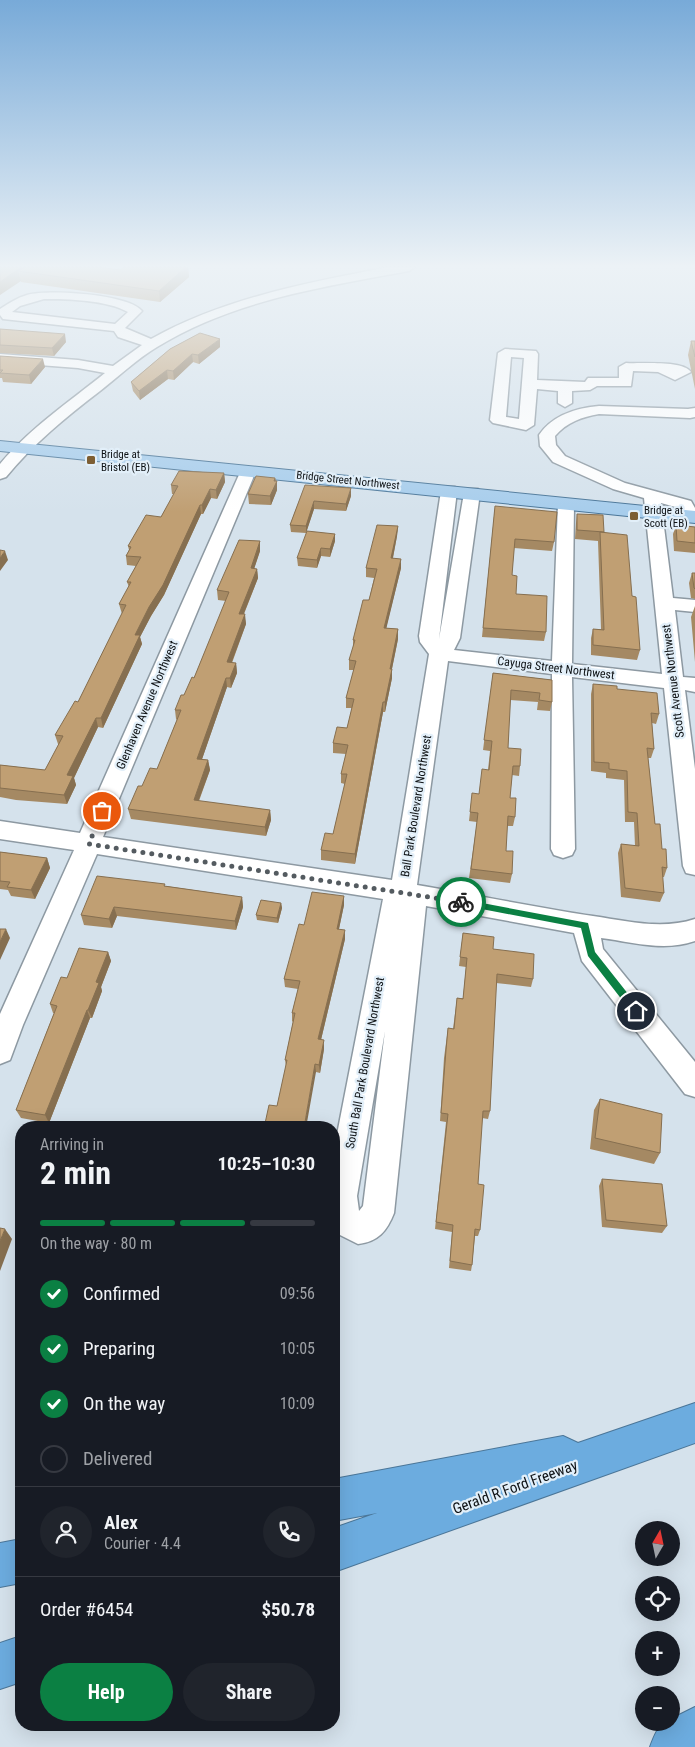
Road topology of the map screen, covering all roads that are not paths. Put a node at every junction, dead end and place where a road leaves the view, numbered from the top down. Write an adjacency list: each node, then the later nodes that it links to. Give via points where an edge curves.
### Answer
1 (146, 349): 4 (street)
2 (0, 358): 4 (street, via 78,364)
3 (663, 370): 6 (street, via 626,367 626,383 593,381 590,386)
4 (116, 371): 10 (street)
5 (530, 384): 5 (street, via 531,354 506,353 498,420 526,424); 6 (street)
6 (565, 387): 7 (street, via 565,404)
7 (578, 413): 8 (street, via 600,410); 16 (street, via 564,418 547,435 548,446 558,459)
8 (693, 416)
9 (0, 446): 10 (main road, Bridge Street Northwest)
10 (22, 448): 11 (main road, Bridge Street Northwest); 12 (street)
11 (248, 470): 13 (main road, Bridge Street Northwest); 25 (street, Glenhaven Avenue Northwest)
12 (0, 474)
13 (449, 491): 14 (main road, Bridge Street Northwest); 20 (street, via 429,636)
14 (472, 493): 15 (main road, Bridge Street Northwest); 20 (street, via 450,638)
15 (566, 504): 16 (main road, Bridge Street Northwest); 21 (street)
16 (652, 505): 17 (main road, Bridge Street Northwest); 18 (street, Scott Avenue Northwest)
17 (693, 517)
18 (663, 603): 19 (street); 22 (street, Scott Avenue Northwest)
19 (695, 606)
20 (439, 654): 21 (street, Cayuga Street Northwest); 28 (street, Ball Park Boulevard Northwest)
21 (562, 668): 22 (street, Cayuga Street Northwest); 26 (street)
22 (673, 681): 23 (street, Cayuga Street Northwest); 27 (street, Scott Avenue Northwest)
23 (695, 685)
24 (0, 830): 25 (street)
25 (89, 844): 28 (street); 31 (street, Glenhaven Avenue Northwest)
26 (563, 849)
27 (695, 866)
28 (403, 892): 29 (street); 33 (street, Ball Park Boulevard Northwest, via 413,903 413,912 378,1213 367,1227); 33 (street, South Ball Park Boulevard Northwest, via 397,896 393,906 341,1196 342,1219)
29 (585, 925): 30 (street, via 659,936); 32 (street, via 591,953)
30 (690, 932)
31 (0, 1051)
32 (695, 1084)
33 (358, 1228)
34 (695, 1423): 35 (highway, Gerald R Ford Freeway)
35 (636, 1443): 36 (highway); 37 (highway, Gerald R Ford Freeway)
36 (340, 1499)
37 (340, 1548)
38 (15, 1562): 39 (highway)
39 (0, 1565)
40 (15, 1660): 41 (highway)
41 (0, 1666)
42 (695, 1731): 43 (highway)
43 (674, 1747)

